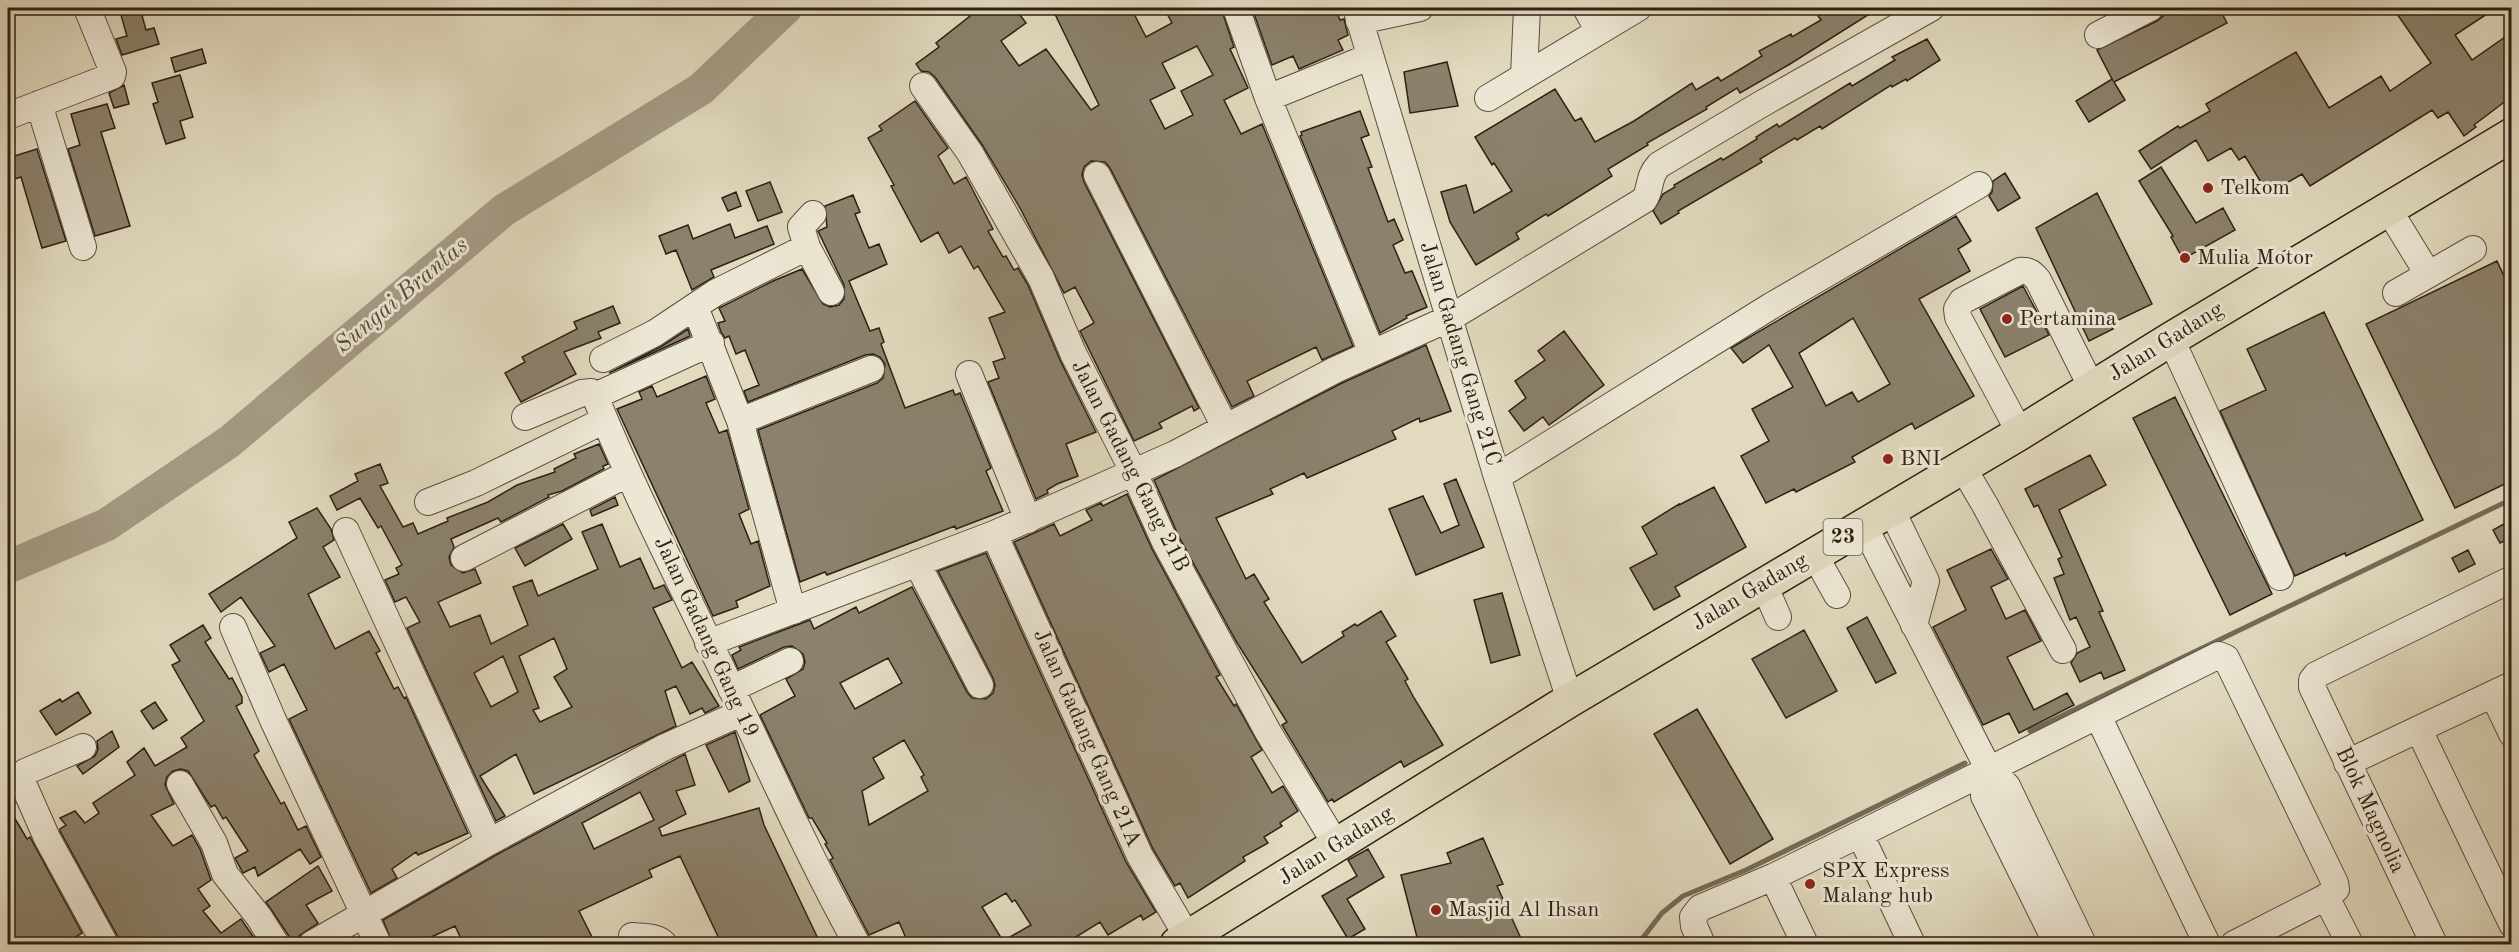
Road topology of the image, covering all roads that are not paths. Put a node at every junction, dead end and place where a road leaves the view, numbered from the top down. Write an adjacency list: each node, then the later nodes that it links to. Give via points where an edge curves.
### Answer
1 (87, 8): 17 (street, via 113,72 109,77)
2 (1236, 8): 15 (street)
3 (1420, 8): 9 (street)
4 (1527, 8): 13 (street)
5 (1586, 8): 10 (street)
6 (1638, 8): 10 (street)
7 (1931, 8): 31 (street, via 1659,165 1649,177 1644,200)
8 (2150, 8): 11 (street)
9 (1358, 14): 12 (street, Jalan Gadang Gang 21C)
10 (1599, 31): 13 (street)
11 (2098, 35)
12 (1369, 57): 15 (street); 31 (street, Jalan Gadang Gang 21C)
13 (1524, 76): 16 (street)
14 (923, 86): 46 (street, Jalan Gadang Gang 21B, via 970,153 1041,278 1088,385)
15 (1268, 98): 34 (street)
16 (1488, 98)
17 (39, 104): 18 (street); 24 (street)
18 (8, 116)
19 (2511, 135): 22 (highway, Jalan Gadang / 23)
20 (1097, 175): 43 (street)
21 (1979, 185): 48 (street, via 1771,306)
22 (2387, 207): 27 (street); 32 (highway, Jalan Gadang / 23)
23 (813, 214): 25 (street, via 801,227)
24 (83, 247)
25 (807, 247): 28 (street); 30 (street)
26 (2473, 249): 27 (street)
27 (2428, 274): 29 (street)
28 (831, 292)
29 (2396, 293)
30 (695, 307): 33 (street); 35 (street, via 637,344)
31 (1450, 318): 34 (street); 48 (street, Jalan Gadang Gang 21C)
32 (2171, 339): 38 (highway, Jalan Gadang / 23); 57 (street)
33 (711, 343): 39 (street); 42 (street)
34 (1372, 353): 43 (street)
35 (603, 358)
36 (871, 369): 42 (street)
37 (969, 374): 51 (street)
38 (2092, 387): 44 (highway, Jalan Gadang / 23); 44 (street, via 2038,280 2028,270 1962,301 1956,309 1958,317)
39 (595, 396): 40 (street, via 582,393); 41 (street, Jalan Gadang Gang 19)
40 (525, 417)
41 (605, 420): 47 (street, Jalan Gadang Gang 19); 49 (street)
42 (740, 422): 61 (street)
43 (1225, 427): 46 (street)
44 (2020, 433): 45 (highway, Jalan Gadang / 23)
45 (1962, 466): 50 (highway, Jalan Gadang / 23); 65 (street)
46 (1134, 473): 51 (street); 81 (street, Jalan Gadang Gang 21B, via 1235,672)
47 (627, 474): 55 (street); 64 (street, Jalan Gadang Gang 19)
48 (1497, 477): 70 (street, Jalan Gadang Gang 21C)
49 (428, 502)
50 (1877, 516): 54 (highway, Jalan Gadang / 23); 76 (street, via 1914,625)
51 (1028, 520): 53 (street)
52 (346, 531): 80 (street)
53 (994, 534): 56 (street); 88 (street, Jalan Gadang Gang 21A, via 1140,856)
54 (1814, 554): 59 (highway, Jalan Gadang / 23); 60 (street)
55 (464, 558)
56 (917, 563): 61 (street); 67 (street)
57 (2280, 577)
58 (2511, 579): 77 (street, Blok Magnolia, via 2316,675 2312,687)
59 (1764, 585): 62 (street); 70 (highway, Jalan Gadang / 23)
60 (1837, 595)
61 (793, 610): 64 (street)
62 (1778, 617)
63 (233, 627): 85 (street)
64 (708, 643): 68 (street, Jalan Gadang Gang 19)
65 (2063, 650)
66 (790, 661): 68 (street)
67 (980, 685)
68 (731, 689): 71 (street, Jalan Gadang Gang 19)
69 (2504, 699): 73 (street); 74 (street)
70 (1570, 700): 81 (highway, Jalan Gadang / 23)
71 (741, 712): 80 (street, via 665,747); 94 (street, Jalan Gadang Gang 19)
72 (2098, 716): 76 (street); 84 (street, via 2212,657 2226,658 2335,882 2336,889); 100 (street)
73 (2511, 734)
74 (2422, 737): 77 (street); 86 (street)
75 (83, 747): 89 (street, via 25,772 21,779 47,838)
76 (1989, 770): 79 (street); 83 (street, via 1984,796)
77 (2351, 770): 103 (street, Blok Magnolia)
78 (180, 784): 90 (street, via 214,843 225,874)
79 (1860, 834): 82 (street); 97 (street)
80 (489, 842): 85 (street)
81 (1337, 846): 88 (highway, Jalan Gadang / 23)
82 (1773, 877): 95 (street, via 1700,908 1692,917); 96 (street)
83 (2041, 883): 98 (street); 99 (street)
84 (2326, 897): 101 (street); 102 (street)
85 (364, 914): 91 (street); 92 (street)
86 (2511, 924)
87 (632, 936): 93 (street, via 651,938)
88 (1183, 941)
89 (105, 945)
90 (276, 945)
91 (312, 945)
92 (378, 945)
93 (664, 945)
94 (857, 945)
95 (1702, 945)
96 (1805, 945)
97 (1912, 945)
98 (2057, 945)
99 (2083, 945)
100 (2207, 945)
101 (2234, 945)
102 (2350, 945)
103 (2434, 945)

